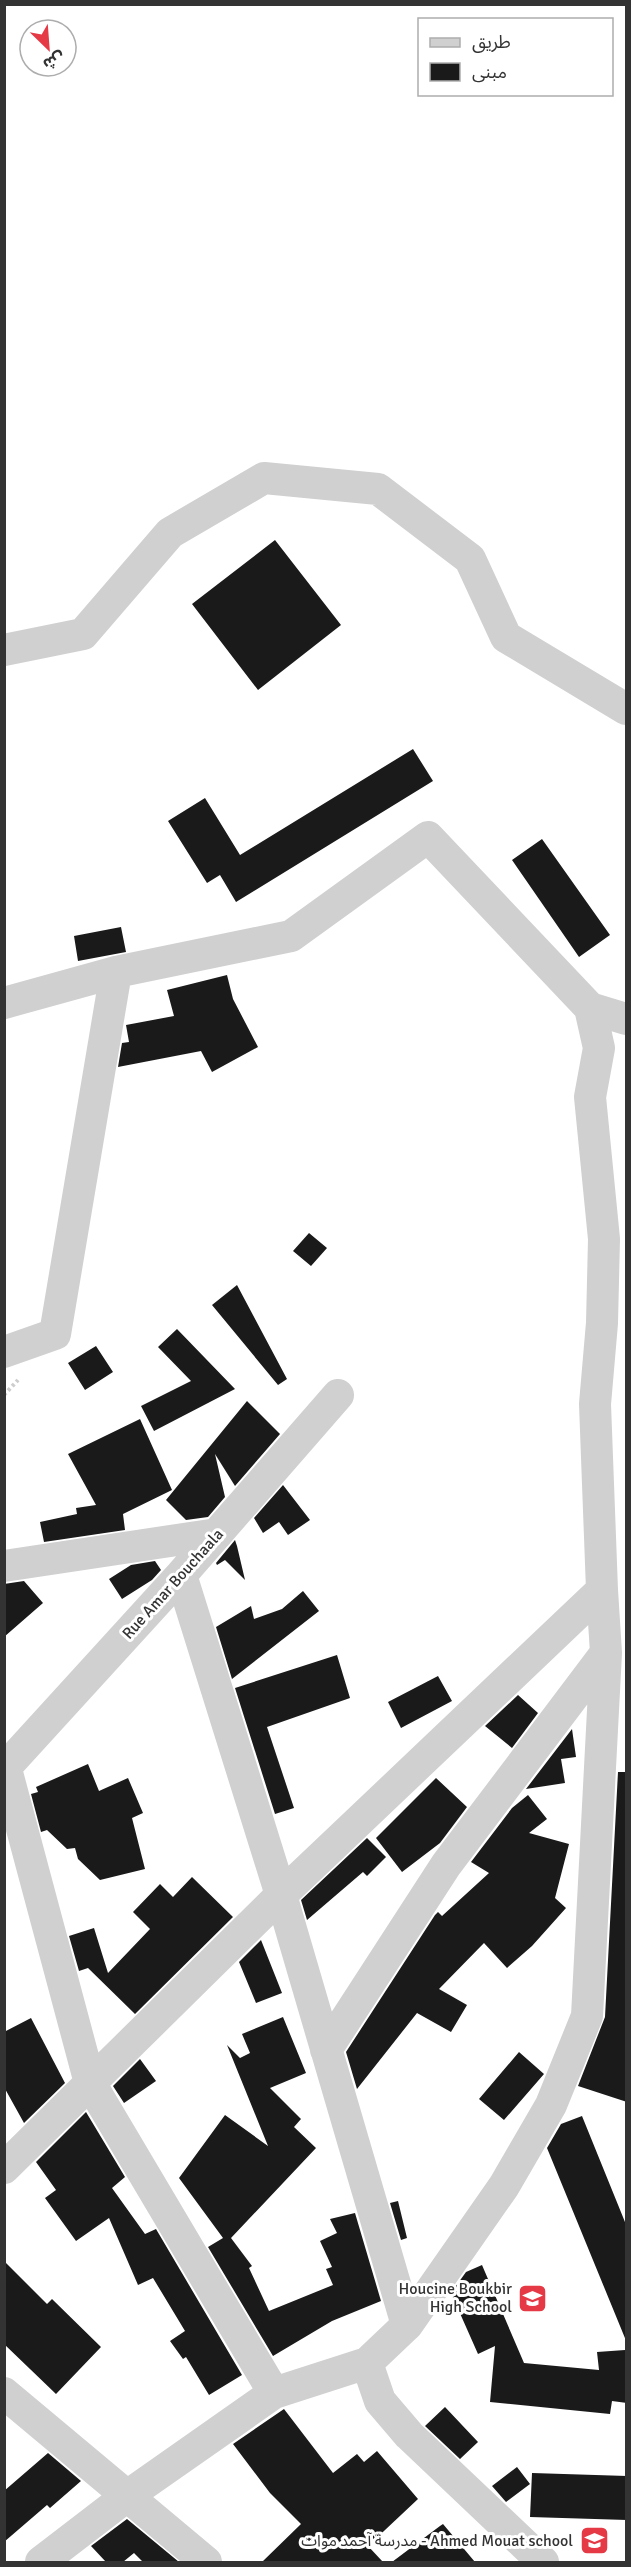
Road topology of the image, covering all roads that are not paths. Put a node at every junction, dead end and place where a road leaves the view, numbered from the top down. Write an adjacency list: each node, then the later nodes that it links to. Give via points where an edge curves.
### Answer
1 (4, 650): 2 (street, via 83,634 170,533 264,478 378,489 470,558 506,637)
2 (627, 709)
3 (116, 972): 4 (street); 5 (street, via 291,936 428,837); 7 (street, via 56,1334)
4 (4, 1003)
5 (590, 1008): 6 (street); 12 (street, via 599,1048 590,1097 604,1239 595,1404)
6 (627, 1019)
7 (4, 1352)
8 (338, 1395): 9 (street, Rue Amar Bouchaala)
9 (217, 1534): 10 (street); 11 (street, Rue Amar Bouchaala)
10 (4, 1566)
11 (181, 1575): 14 (street, Rue Amar Bouchaala); 15 (street)
12 (602, 1590): 13 (street); 15 (street)
13 (606, 1653): 16 (street, via 446,1865); 19 (street, via 587,2016 551,2105 504,2186)
14 (5, 1769): 17 (street)
15 (281, 1895): 16 (street); 17 (street)
16 (326, 2050): 19 (street)
17 (90, 2083): 18 (street); 22 (street)
18 (4, 2168)
19 (407, 2325): 20 (street)
20 (367, 2363): 22 (street); 26 (street, via 380,2402 409,2435)
21 (4, 2393): 23 (street)
22 (274, 2393): 23 (street)
23 (127, 2496): 24 (street); 25 (street)
24 (41, 2562)
25 (206, 2562)
26 (543, 2562)

